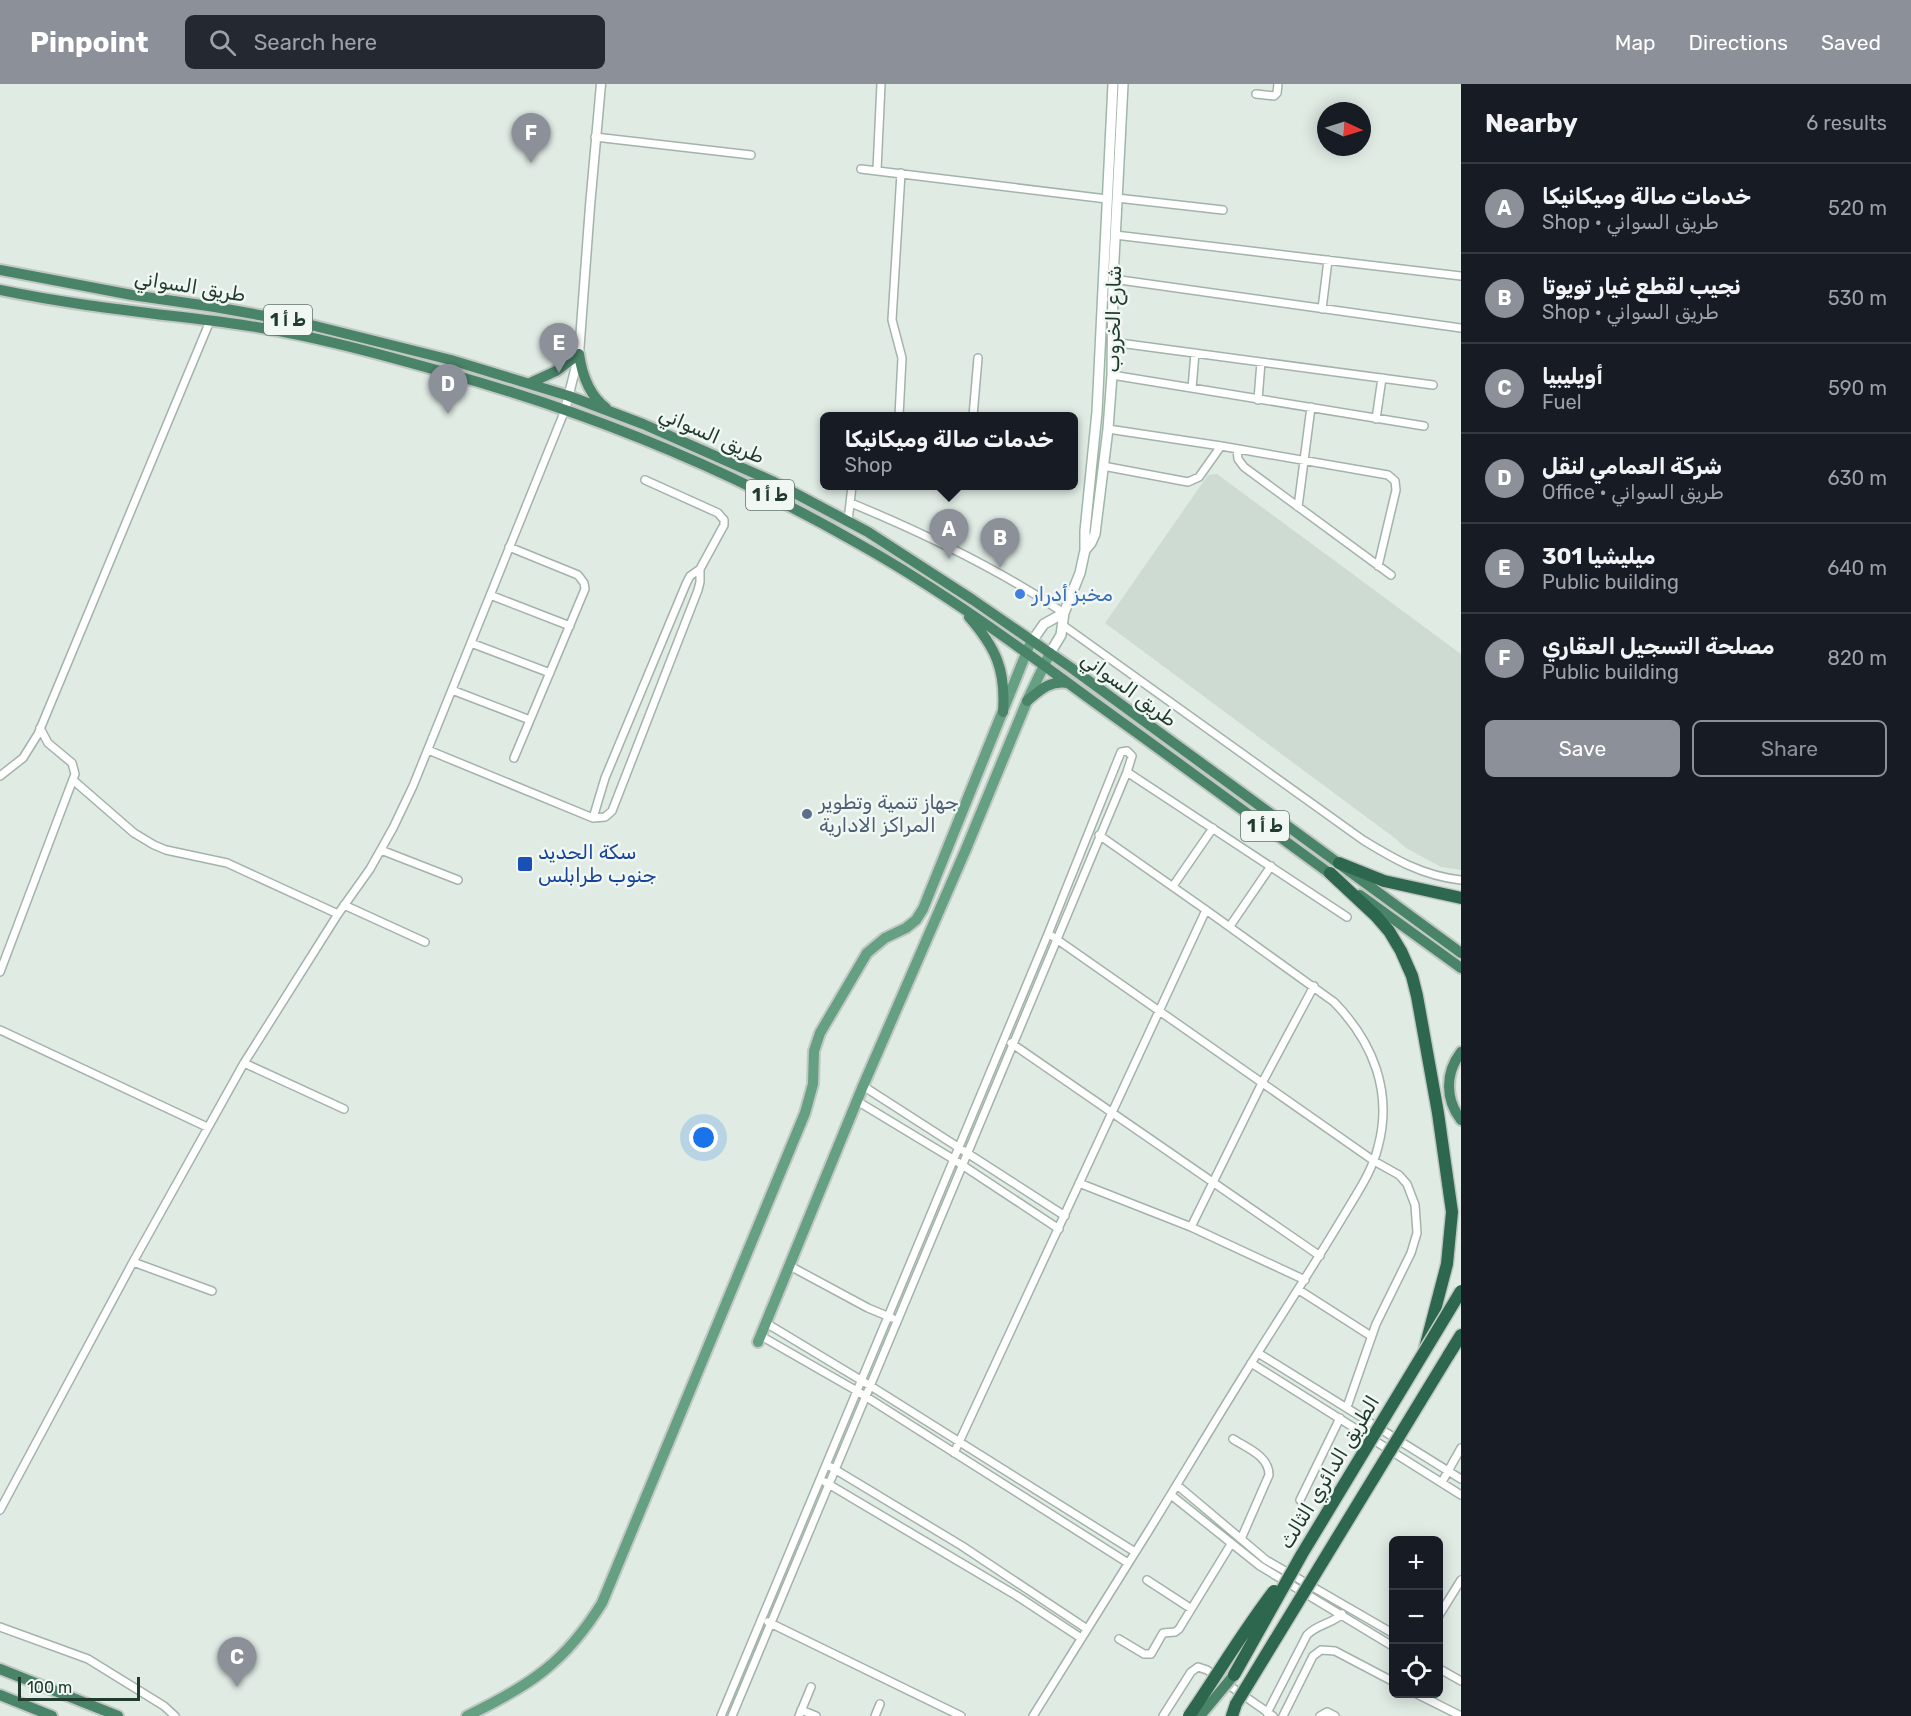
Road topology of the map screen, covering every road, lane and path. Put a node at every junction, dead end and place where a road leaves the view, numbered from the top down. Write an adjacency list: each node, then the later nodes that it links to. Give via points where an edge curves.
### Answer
1 (601, 84): 7 (street)
2 (881, 84): 10 (street)
3 (1113, 84): 12 (main road, شارع الخروب)
4 (1123, 84): 12 (main road, شارع الخروب)
5 (1278, 84): 6 (street, via 1274,96)
6 (1256, 94)
7 (596, 137): 8 (street); 25 (street)
8 (751, 155)
9 (861, 169): 10 (street)
10 (877, 170): 11 (street)
11 (901, 173): 12 (street); 38 (street, via 892,320 902,358)
12 (1112, 199): 13 (street); 14 (main road, شارع الخروب); 40 (main road, شارع الخروب)
13 (1223, 210)
14 (1115, 235): 15 (street); 18 (main road, شارع الخروب)
15 (1328, 260): 17 (street); 20 (street)
16 (0, 270): 30 (highway, طريق السواني / ط أ 1, via 303,323)
17 (1461, 276)
18 (1113, 279): 20 (street); 23 (main road, شارع الخروب)
19 (0, 290): 21 (highway, طريق السواني / ط أ 1, via 126,312)
20 (1322, 309): 22 (street)
21 (210, 321): 36 (highway, طريق السواني / ط أ 1, via 369,352); 77 (street)
22 (1461, 328)
23 (1112, 342): 24 (street); 28 (main road, شارع الخروب)
24 (1195, 353): 27 (street); 32 (street)
25 (579, 354): 30 (highway); 33 (street); 37 (highway, via 591,392)
26 (978, 358): 39 (street)
27 (1261, 362): 29 (street); 34 (street)
28 (1112, 375): 32 (street); 41 (main road, شارع الخروب)
29 (1382, 378): 31 (street); 42 (street)
30 (530, 383): 33 (highway, طريق السواني / ط أ 1)
31 (1433, 385)
32 (1192, 388): 34 (street)
33 (569, 396): 36 (street); 37 (highway, طريق السواني / ط أ 1)
34 (1258, 400): 35 (street)
35 (1311, 407): 42 (street); 47 (street)
36 (565, 410): 54 (highway, طريق السواني / ط أ 1, via 678,452); 56 (street)
37 (611, 412): 53 (highway, طريق السواني / ط أ 1, via 726,460)
38 (899, 412)
39 (973, 412)
40 (1098, 412): 41 (main road); 57 (main road, شارع الخروب)
41 (1109, 414): 44 (main road, شارع الخروب)
42 (1376, 418): 43 (street)
43 (1424, 426)
44 (1108, 429): 45 (street); 48 (main road, شارع الخروب)
45 (1221, 446): 46 (street); 48 (street, via 1199,477 1188,482)
46 (1237, 449): 47 (street); 52 (street, via 1244,467)
47 (1304, 460): 52 (street); 58 (street, via 1388,475 1395,481)
48 (1103, 466): 57 (main road, شارع الخروب, via 1095,534)
49 (645, 480): 59 (street, via 722,516 724,525)
50 (852, 490): 51 (street)
51 (851, 503): 55 (street); 63 (street, via 986,565)
52 (1298, 507): 58 (street)
53 (825, 509): 54 (highway); 55 (highway, طريق السواني / ط أ 1)
54 (819, 521): 62 (highway, طريق السواني / ط أ 1)
55 (848, 521): 66 (highway, طريق السواني / ط أ 1)
56 (509, 547): 61 (street); 64 (street, via 582,579 584,594)
57 (1085, 550): 63 (main road, شارع الخروب, via 1077,584)
58 (1378, 566): 60 (street)
59 (700, 569): 83 (street, via 686,584 605,778); 83 (street, via 698,590 612,811 605,817)
60 (1390, 574)
61 (490, 595): 64 (street); 67 (street)
62 (962, 608): 68 (highway, طريق السواني / ط أ 1); 75 (highway, via 994,650 1004,682)
63 (1064, 613): 65 (main road, شارع الخروب); 66 (main road, via 1044,624)
64 (570, 626): 71 (street)
65 (1064, 626): 69 (main road, شارع الخروب); 93 (street, via 1363,840 1407,866)
66 (1032, 641): 68 (main road); 69 (highway, طريق السواني / ط أ 1)
67 (471, 643): 71 (street); 73 (street)
68 (1026, 652): 70 (highway, طريق السواني / ط أ 1); 75 (main road)
69 (1050, 653): 70 (main road); 89 (highway, طريق السواني / ط أ 1)
70 (1043, 664): 72 (highway, طريق السواني / ط أ 1); 74 (main road)
71 (550, 673): 76 (street)
72 (1068, 683): 74 (highway, via 1047,685); 91 (highway, طريق السواني / ط أ 1)
73 (452, 690): 76 (street); 78 (street)
74 (1027, 701): 87 (main road)
75 (1003, 712): 86 (main road)
76 (530, 720): 79 (street)
77 (40, 728): 81 (street, via 23,758); 82 (street, via 51,746 72,763)
78 (428, 750): 83 (street); 88 (street)
79 (513, 759)
80 (1127, 772): 84 (street); 85 (street); 101 (street, via 1132,756 1125,750)
81 (0, 777)
82 (74, 780): 98 (street, via 134,833 154,845 227,862); 106 (street)
83 (593, 818)
84 (1213, 828): 90 (street); 94 (street)
85 (1099, 835): 94 (street); 102 (street)
86 (951, 840): 87 (main road); 203 (main road, via 920,915 867,953 817,1039 813,1084 805,1113 602,1603 575,1641 542,1674)
87 (966, 849): 115 (main road)
88 (381, 850): 92 (street); 96 (street)
89 (1339, 863): 95 (highway, via 1384,881); 104 (highway, طريق السواني / ط أ 1)
90 (1271, 866): 99 (street); 100 (street)
91 (1330, 873): 105 (highway, طريق السواني / ط أ 1); 146 (highway, bridge, via 1389,931 1412,976 1417,996 1451,1203 1450,1245)
92 (458, 880)
93 (1461, 880)
94 (1173, 886): 97 (street)
95 (1461, 898)
96 (345, 905): 98 (street); 103 (street)
97 (1206, 909): 100 (street); 108 (street)
98 (338, 914): 113 (street)
99 (1347, 917)
100 (1230, 926): 107 (street)
101 (1048, 934): 102 (street); 110 (street)
102 (1056, 939): 108 (street); 111 (street)
103 (425, 942)
104 (1461, 953)
105 (1461, 968)
106 (0, 972)
107 (1314, 986): 114 (street); 124 (street, via 1351,1019 1373,1057 1383,1102)
108 (1160, 1011): 114 (street); 118 (street)
109 (0, 1030): 120 (street)
110 (1004, 1039): 111 (street); 121 (street)
111 (1012, 1044): 118 (street); 122 (street)
112 (1461, 1052): 119 (highway, via 1450,1073 1449,1089)
113 (244, 1063): 117 (street); 120 (street)
114 (1262, 1083): 124 (street); 126 (street)
115 (863, 1086): 116 (main road); 121 (street)
116 (857, 1101): 123 (street); 133 (main road)
117 (344, 1109)
118 (1113, 1113): 126 (street); 127 (street)
119 (1461, 1120)
120 (207, 1127): 132 (street)
121 (959, 1147): 122 (street); 123 (street)
122 (966, 1152): 125 (street); 128 (street)
123 (954, 1159): 125 (street); 138 (street)
124 (1374, 1161): 131 (street); 142 (street, via 1400,1175 1407,1184 1413,1194 1417,1224 1412,1253)
125 (961, 1164): 130 (street); 139 (street)
126 (1212, 1182): 129 (street); 131 (street)
127 (1079, 1183): 128 (street); 129 (street)
128 (1065, 1216): 130 (street)
129 (1191, 1227): 134 (street)
130 (1059, 1228): 156 (street)
131 (1320, 1256): 134 (street)
132 (133, 1262): 137 (street); 169 (street)
133 (790, 1266): 138 (street); 140 (main road)
134 (1305, 1280): 135 (street)
135 (1299, 1290): 142 (street); 145 (street)
136 (1461, 1291): 146 (highway, الطريق الدائري الثالث, bridge)
137 (212, 1292)
138 (888, 1317): 139 (street); 149 (street)
139 (897, 1320): 150 (street)
140 (766, 1323): 143 (main road); 149 (street)
141 (1461, 1335): 147 (highway)
142 (1371, 1336): 153 (street)
143 (760, 1339): 151 (street)
144 (1461, 1346): 147 (highway)
145 (1258, 1353): 148 (street); 153 (street)
146 (1423, 1356): 173 (highway, الطريق الدائري الثالث, bridge)
147 (1448, 1356): 213 (highway, bridge)
148 (1251, 1363): 154 (street); 165 (street)
149 (862, 1380): 150 (street); 151 (street)
150 (869, 1385): 152 (street); 156 (street)
151 (857, 1391): 152 (street); 159 (street)
152 (865, 1396): 158 (street); 160 (street)
153 (1347, 1407): 161 (street)
154 (1340, 1418): 164 (street); 168 (street)
155 (1233, 1439): 170 (street, via 1262,1458 1269,1468)
156 (960, 1442): 158 (street); 172 (street)
157 (1461, 1448): 161 (street)
158 (954, 1453): 174 (street)
159 (827, 1464): 160 (street); 163 (street)
160 (834, 1468): 163 (street); 184 (street)
161 (1449, 1470): 162 (street); 164 (street)
162 (1461, 1479)
163 (824, 1481): 181 (street); 182 (street); 186 (street)
164 (1442, 1482): 167 (street)
165 (1177, 1485): 166 (street); 170 (street)
166 (1171, 1495): 171 (street); 172 (street)
167 (1461, 1496)
168 (1300, 1500)
169 (0, 1510)
170 (1241, 1539): 177 (street, via 1266,1560)
171 (1231, 1544): 178 (street); 180 (street)
172 (1135, 1552): 174 (street)
173 (1302, 1554): 191 (highway, الطريق الدائري الثالث, bridge); 211 (highway, bridge, via 1249,1624)
174 (1128, 1563): 184 (street)
175 (1147, 1580): 178 (street)
176 (1461, 1580): 179 (street)
177 (1347, 1607): 180 (street); 185 (street)
178 (1190, 1608): 187 (street, via 1177,1631 1163,1633 1149,1655)
179 (1443, 1609)
180 (1341, 1615): 188 (street); 199 (street, via 1307,1635)
181 (761, 1618): 182 (street); 204 (street)
182 (770, 1623): 205 (street); 208 (street)
183 (0, 1627): 202 (street, via 88,1659)
184 (1087, 1629): 186 (street)
185 (1389, 1631)
186 (1081, 1638): 209 (street)
187 (1119, 1639)
188 (1389, 1644)
189 (0, 1669): 201 (highway)
190 (1443, 1671): 193 (street)
191 (1234, 1675): 212 (highway, bridge)
192 (1389, 1679): 214 (street, via 1335,1651 1321,1650 1313,1656)
193 (1461, 1681)
194 (810, 1687): 198 (street)
195 (0, 1695): 200 (highway)
196 (1425, 1698): 217 (street)
197 (880, 1704): 207 (street)
198 (800, 1713): 206 (street)
199 (1270, 1714): 210 (street, via 1198,1667)
200 (52, 1716)
201 (118, 1716)
202 (175, 1716)
203 (467, 1716)
204 (721, 1716)
205 (732, 1716)
206 (816, 1716)
207 (875, 1716)
208 (961, 1716)
209 (1033, 1716)
210 (1163, 1716)
211 (1189, 1716)
212 (1200, 1716)
213 (1232, 1716)
214 (1283, 1716)
215 (1320, 1716): 216 (street, via 1327,1712)
216 (1335, 1716)
217 (1461, 1716)

